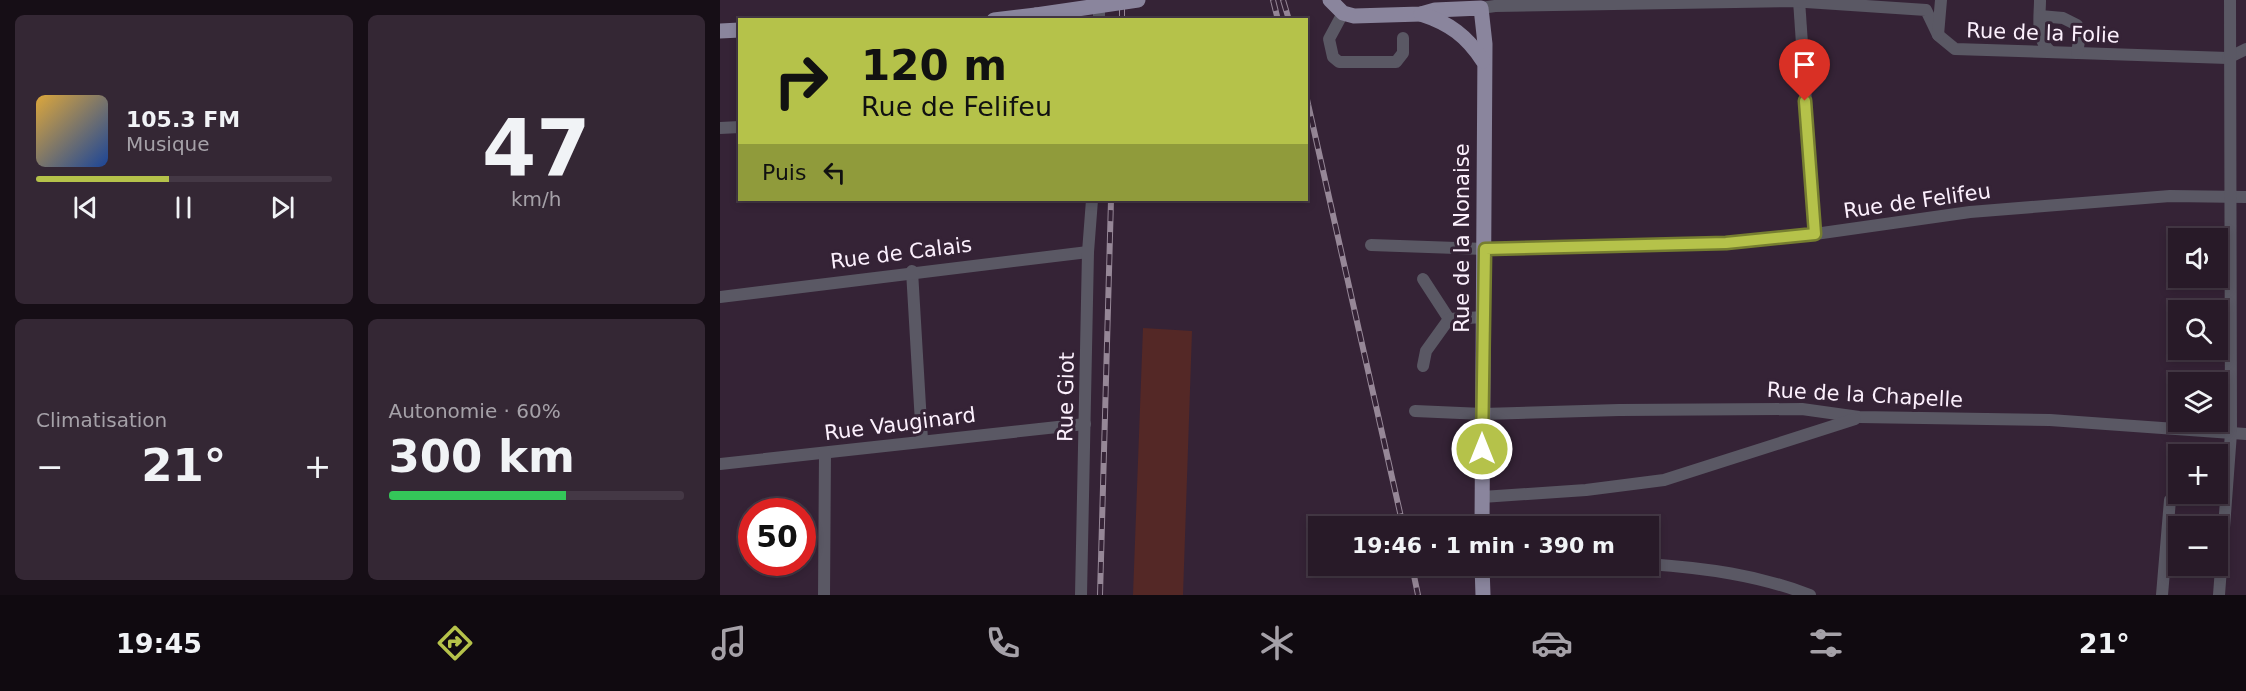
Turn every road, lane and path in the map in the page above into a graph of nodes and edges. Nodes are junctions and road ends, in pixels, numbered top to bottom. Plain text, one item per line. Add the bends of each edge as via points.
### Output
1 (1099, 0) edge
2 (1138, 0) edge
3 (1330, 0) edge
4 (1941, 0) edge
5 (2040, 0) edge
6 (2230, 0) edge
7 (1799, 1) edge
8 (1481, 8) junction
9 (1343, 13) junction
10 (1421, 14) junction
11 (2040, 16) junction
12 (1011, 18) edge
13 (1099, 18) edge
14 (1938, 35) junction
15 (1403, 38) dead end
16 (2246, 49) edge
17 (2051, 52) junction
18 (2077, 53) junction
19 (2229, 58) junction
20 (1483, 61) junction
21 (738, 127) edge
22 (720, 128) edge
23 (2231, 197) junction
24 (2246, 197) edge
25 (1092, 201) edge
26 (1815, 234) junction
27 (1371, 245) dead end
28 (1485, 249) junction
29 (1088, 252) junction
30 (912, 271) junction
31 (1424, 279) dead end
32 (720, 297) edge
33 (1484, 317) junction
34 (1449, 319) junction
35 (1423, 366) dead end
36 (1415, 411) dead end
37 (1482, 414) junction
38 (1859, 417) junction
39 (1085, 424) junction
40 (2231, 433) junction
41 (2246, 434) edge
42 (922, 440) junction
43 (825, 453) junction
44 (720, 464) edge
45 (1482, 497) junction
46 (2170, 504) edge
47 (1482, 516) edge
48 (1659, 565) edge
49 (1482, 576) edge
50 (824, 595) edge
51 (1081, 595) edge
52 (1483, 595) edge
53 (1810, 595) edge
54 (2162, 595) edge
55 (2219, 595) edge

1 - 13 street
2 - 12 main road, bridge
3 - 9 main road
4 - 14 street
5 - 11 street
6 - 19 street
7 - 8 street, Rue de la Folie
7 - 14 street, Rue de la Folie via 1926,10
7 - 26 street
8 - 10 main road
8 - 20 main road, Rue de la Nonaise
9 - 10 main road
9 - 15 street via 1329,39 1333,57 1340,62 1396,62 1403,53
10 - 20 main road via 1463,34
11 - 17 street via 2043,46
11 - 18 street via 2063,18 2077,25
14 - 17 street, Rue de la Folie via 1955,50
16 - 19 street
17 - 18 street, Rue de la Folie
18 - 19 street, Rue de la Folie
19 - 23 street
20 - 28 main road, Rue de la Nonaise
21 - 22 street
23 - 24 street, Rue de Felifeu
23 - 26 street, Rue de Felifeu via 2170,196 1982,211
23 - 40 street
25 - 29 street, Rue Giot
26 - 28 street, Rue de Felifeu via 1726,243
27 - 28 street, Rue de Felifeu
28 - 33 main road, Rue de la Nonaise
29 - 30 street, Rue de Calais
29 - 39 street, Rue Giot
30 - 32 street, Rue de Calais
30 - 42 street
31 - 34 street
33 - 34 street
33 - 37 main road, Rue de la Nonaise
34 - 35 street via 1426,351
36 - 37 street
37 - 38 street, Rue de la Chapelle via 1802,409
37 - 45 main road, Rue de la Nonaise
38 - 40 street, Rue de la Chapelle via 2050,420
38 - 45 street via 1664,480
39 - 42 street, Rue Vauginard
39 - 51 street, Rue Giot
40 - 41 street, Rue de la Chapelle
40 - 55 street
42 - 43 street, Rue Vauginard
43 - 44 street, Rue Vauginard
43 - 50 street
45 - 47 main road, Rue de la Nonaise
46 - 54 street
48 - 53 street via 1728,571
49 - 52 main road

